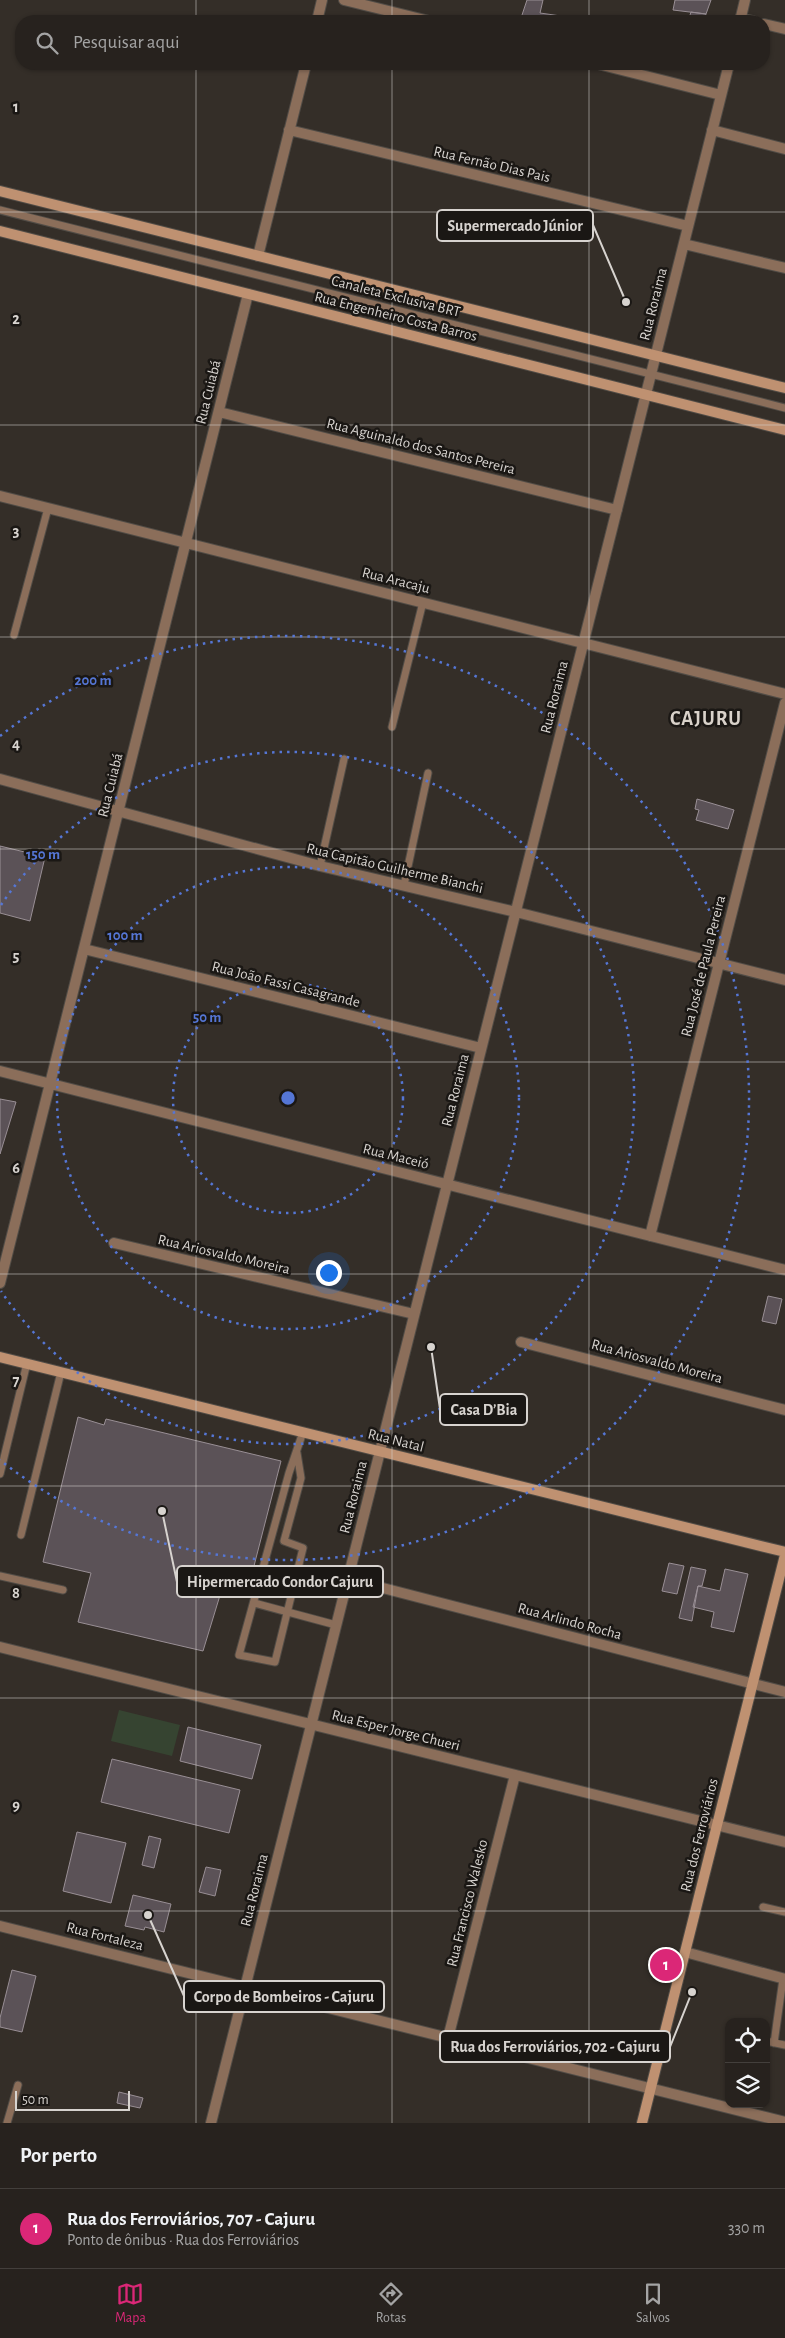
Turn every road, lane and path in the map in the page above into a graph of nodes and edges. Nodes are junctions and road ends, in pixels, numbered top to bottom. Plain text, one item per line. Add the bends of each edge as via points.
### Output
1 (322, 0) edge
2 (344, 0) edge
3 (745, 0) edge
4 (318, 15) edge
5 (405, 15) edge
6 (741, 15) edge
7 (770, 25) edge
8 (785, 29) edge
9 (305, 70) edge
10 (622, 70) edge
11 (727, 70) edge
12 (721, 95) junction
13 (290, 130) junction
14 (712, 130) junction
15 (785, 149) edge
16 (0, 191) edge
17 (0, 210) edge
18 (688, 226) junction
19 (0, 231) edge
20 (684, 244) junction
21 (258, 256) junction
22 (785, 268) edge
23 (248, 294) junction
24 (655, 356) junction
25 (651, 374) junction
26 (785, 388) edge
27 (646, 395) junction
28 (785, 408) edge
29 (219, 412) junction
30 (785, 430) edge
31 (0, 496) edge
32 (48, 508) junction
33 (617, 510) junction
34 (186, 541) junction
35 (424, 602) junction
36 (14, 635) dead end
37 (583, 642) junction
38 (785, 694) edge
39 (785, 703) edge
40 (392, 727) dead end
41 (344, 759) dead end
42 (428, 773) dead end
43 (0, 779) edge
44 (118, 812) junction
45 (320, 866) junction
46 (404, 885) junction
47 (516, 912) junction
48 (84, 949) junction
49 (720, 962) junction
50 (785, 980) edge
51 (481, 1048) junction
52 (0, 1071) edge
53 (50, 1084) junction
54 (447, 1185) junction
55 (650, 1236) junction
56 (114, 1244) dead end
57 (785, 1270) edge
58 (0, 1283) edge
59 (414, 1314) junction
60 (521, 1342) dead end
61 (0, 1357) edge
62 (27, 1364) junction
63 (61, 1372) junction
64 (785, 1410) edge
65 (303, 1432) junction
66 (380, 1451) junction
67 (297, 1453) junction
68 (0, 1474) edge
69 (21, 1535) dead end
70 (785, 1553) edge
71 (0, 1576) edge
72 (348, 1579) junction
73 (63, 1590) dead end
74 (254, 1603) junction
75 (287, 1612) junction
76 (336, 1625) junction
77 (0, 1648) edge
78 (753, 1684) junction
79 (785, 1692) edge
80 (311, 1725) junction
81 (514, 1775) junction
82 (717, 1825) junction
83 (785, 1842) edge
84 (763, 1907) dead end
85 (785, 1912) edge
86 (0, 1926) edge
87 (685, 1952) junction
88 (784, 1979) edge
89 (245, 1987) junction
90 (448, 2038) junction
91 (770, 2042) edge
92 (785, 2045) edge
93 (18, 2085) dead end
94 (651, 2088) junction
95 (785, 2122) edge
96 (7, 2123) edge
97 (211, 2123) edge
98 (642, 2123) edge

1 - 4 street
2 - 5 street
3 - 6 street
7 - 8 street
9 - 13 street
10 - 12 street
11 - 12 street, Rua Roraima
12 - 14 street, Rua Roraima
13 - 18 street, Rua Fernão Dias Pais
13 - 21 street
14 - 15 street
14 - 18 street, Rua Roraima
16 - 21 street, Rua Engenheiro Costa Barros
17 - 25 lane, Canaleta Exclusiva BRT
18 - 20 street, Rua Roraima
19 - 23 street, Rua Engenheiro Costa Barros
20 - 22 street
20 - 24 street, Rua Roraima
21 - 24 street, Rua Engenheiro Costa Barros
23 - 27 street, Rua Engenheiro Costa Barros
23 - 29 street, Rua Cuiabá
24 - 25 street, Rua Roraima
24 - 26 street, Rua Engenheiro Costa Barros
25 - 27 street, Rua Roraima
25 - 28 lane, Canaleta Exclusiva BRT
27 - 30 street, Rua Engenheiro Costa Barros
27 - 33 street, Rua Roraima
29 - 33 street, Rua Aguinaldo dos Santos Pereira
29 - 34 street, Rua Cuiabá
31 - 32 street, Rua Aracaju
32 - 34 street, Rua Aracaju
32 - 36 lane
33 - 37 street, Rua Roraima
34 - 35 street, Rua Aracaju
34 - 44 street, Rua Cuiabá
35 - 37 street, Rua Aracaju
35 - 40 lane
37 - 38 street, Rua Aracaju
37 - 47 street, Rua Roraima
39 - 49 street, Rua José de Paula Pereira
41 - 45 lane
42 - 46 lane
43 - 44 street, Rua Capitão Guilherme Bianchi
44 - 45 street, Rua Capitão Guilherme Bianchi
44 - 48 street, Rua Cuiabá
45 - 46 street, Rua Capitão Guilherme Bianchi
46 - 47 street, Rua Capitão Guilherme Bianchi
47 - 49 street, Rua Capitão Guilherme Bianchi
47 - 51 street, Rua Roraima
48 - 51 street, Rua João Fassi Casagrande
48 - 53 street, Rua Cuiabá
49 - 50 street, Rua Capitão Guilherme Bianchi
49 - 55 street, Rua José de Paula Pereira
51 - 54 street, Rua Roraima
52 - 53 street, Rua Maceió
53 - 54 street, Rua Maceió
53 - 58 street, Rua Cuiabá
54 - 55 street, Rua Maceió
54 - 59 street, Rua Roraima
55 - 57 street, Rua Maceió
56 - 59 street, Rua Ariosvaldo Moreira
59 - 66 street, Rua Roraima
60 - 64 street, Rua Ariosvaldo Moreira
61 - 62 street, Rua Natal
62 - 63 street, Rua Natal
62 - 68 lane
63 - 65 street, Rua Natal
63 - 69 lane
65 - 66 street, Rua Natal
65 - 67 lane
66 - 70 street, Rua Natal
66 - 72 street, Rua Roraima
67 - 74 lane
67 - 75 lane via 300,1478 284,1541 303,1548
70 - 78 street, Rua dos Ferroviários
71 - 73 lane
72 - 76 street, Rua Roraima
72 - 78 street, Rua Arlindo Rocha
74 - 75 lane
74 - 75 lane via 239,1655 275,1662
75 - 76 lane
76 - 80 street, Rua Roraima
77 - 80 street, Rua Esper Jorge Chueri
78 - 79 street, Rua Arlindo Rocha
78 - 82 street, Rua dos Ferroviários
80 - 81 street, Rua Esper Jorge Chueri
80 - 89 street, Rua Roraima
81 - 82 street, Rua Esper Jorge Chueri
81 - 90 street, Rua Francisco Walesko
82 - 83 street, Rua Esper Jorge Chueri
82 - 87 street, Rua dos Ferroviários
84 - 85 lane
86 - 89 street, Rua Fortaleza
87 - 88 street
87 - 94 street, Rua dos Ferroviários
88 - 91 lane
89 - 90 street, Rua Fortaleza
89 - 97 street, Rua Roraima
90 - 94 street, Rua Fortaleza
91 - 92 lane
93 - 96 lane
94 - 95 street, Rua Fortaleza
94 - 98 street, Rua dos Ferroviários

